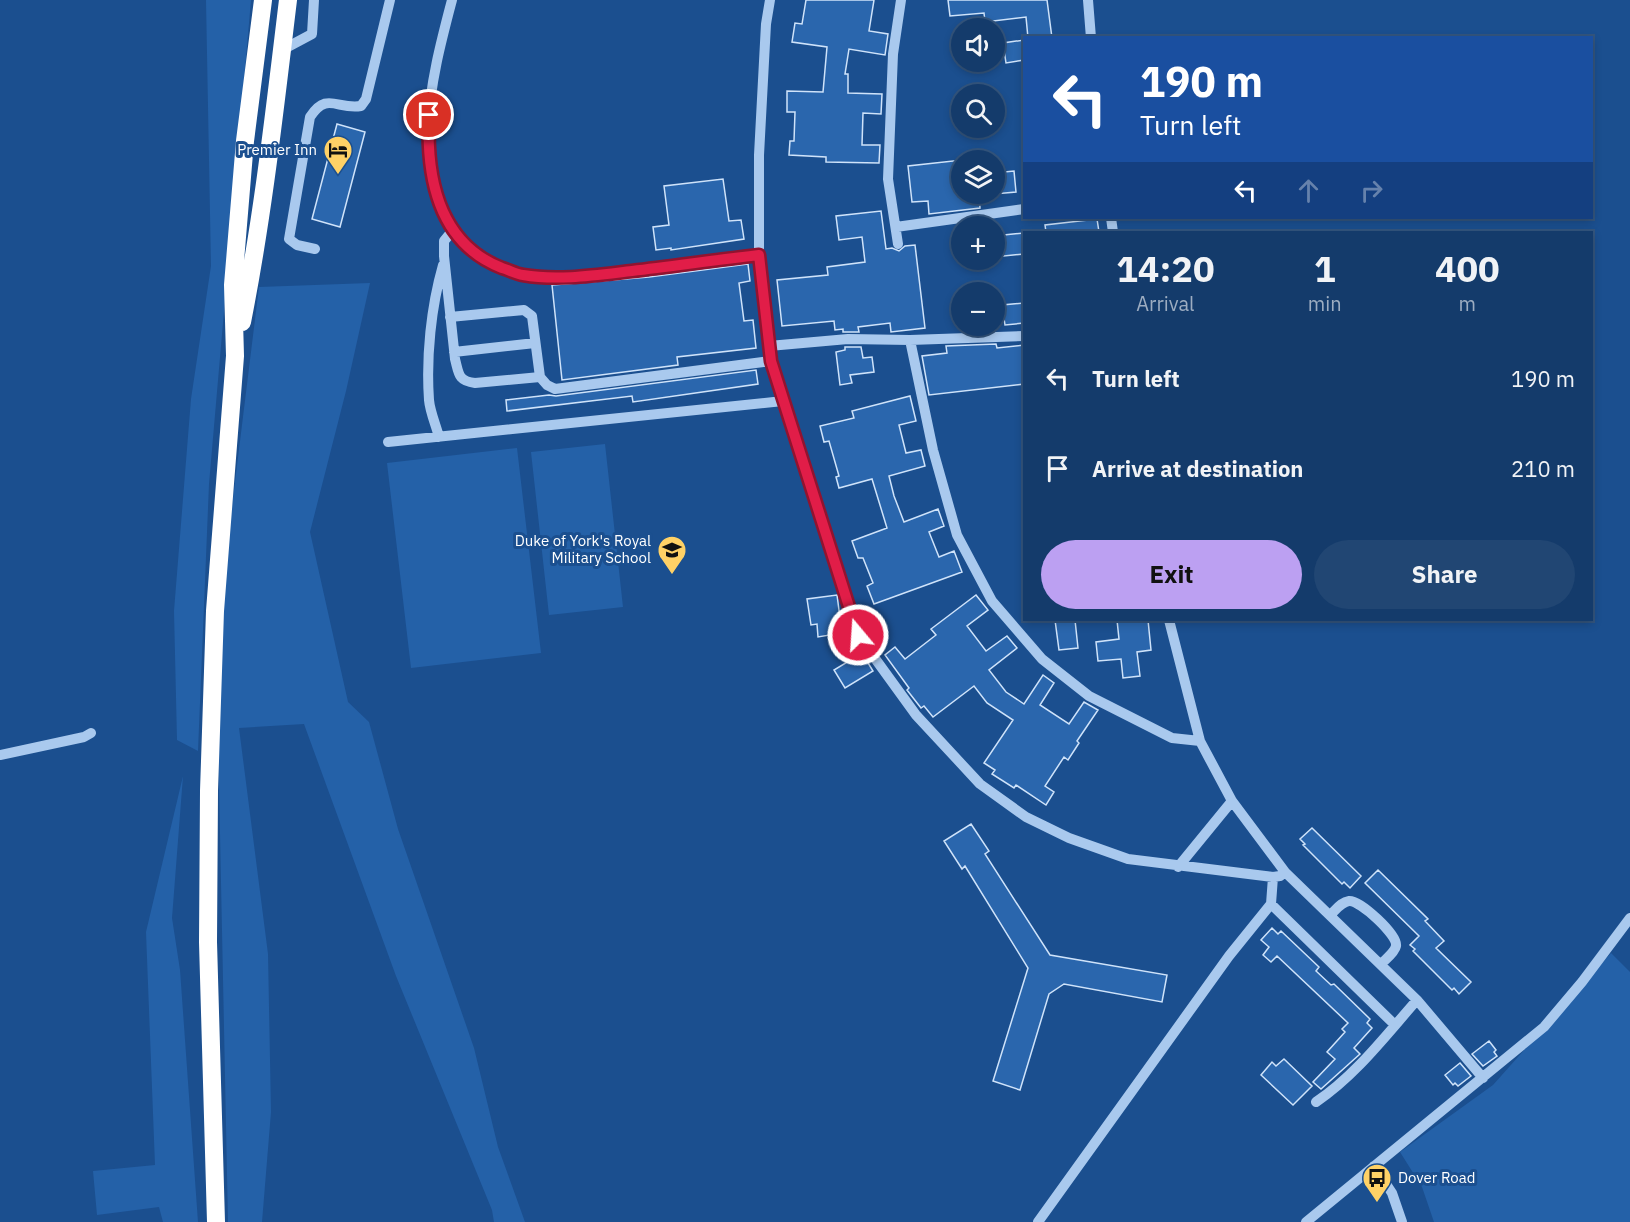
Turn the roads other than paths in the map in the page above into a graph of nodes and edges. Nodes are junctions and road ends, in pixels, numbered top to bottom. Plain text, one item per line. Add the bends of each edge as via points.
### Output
1 (263, 0) edge
2 (288, 0) edge
3 (314, 0) edge
4 (390, 0) edge
5 (452, 0) edge
6 (770, 0) edge
7 (901, 0) edge
8 (1088, 0) edge
9 (1091, 36) edge
10 (282, 50) junction
11 (1023, 209) edge
12 (896, 227) junction
13 (453, 230) junction
14 (898, 244) dead end
15 (315, 249) dead end
16 (759, 255) junction
17 (444, 260) junction
18 (450, 317) junction
19 (1023, 336) edge
20 (910, 340) junction
21 (536, 343) junction
22 (769, 346) junction
23 (454, 352) junction
24 (234, 356) junction
25 (771, 361) junction
26 (540, 377) junction
27 (783, 401) junction
28 (439, 436) junction
29 (388, 442) dead end
30 (1169, 621) edge
31 (92, 733) dead end
32 (1200, 741) junction
33 (0, 755) edge
34 (1232, 801) junction
35 (1178, 867) junction
36 (1285, 872) junction
37 (1273, 877) junction
38 (1271, 904) junction
39 (1330, 915) junction
40 (1630, 918) edge
41 (1381, 964) junction
42 (1417, 1000) junction
43 (1395, 1025) junction
44 (1483, 1078) junction
45 (1316, 1102) dead end
46 (1374, 1166) junction
47 (216, 1222) edge
48 (1038, 1222) edge
49 (1305, 1222) edge
50 (1402, 1222) edge

1 - 24 highway via 245,141 234,274
2 - 10 highway
3 - 10 street via 312,34
4 - 15 street via 366,99 361,106 353,107 326,102 318,105 310,117 289,239
5 - 13 street via 429,98 428,132 431,172 439,204
6 - 16 street via 759,155
7 - 12 street via 893,54 888,179
8 - 9 street
10 - 24 highway via 248,289
11 - 12 street
12 - 14 street
13 - 16 street via 488,262 521,275 545,277 609,274
13 - 17 street via 444,241
16 - 22 street
17 - 18 street
17 - 28 street via 430,334 429,402
18 - 21 street via 524,310 532,316
18 - 23 street
19 - 20 street
20 - 22 street via 848,339
20 - 32 street via 933,450 957,535 992,601 1042,659 1089,696 1172,738
21 - 23 street
21 - 26 street
22 - 25 street
23 - 26 street via 459,376 466,382
24 - 47 highway via 215,611 208,791
25 - 26 street via 555,389
25 - 27 street
27 - 28 street
27 - 35 street via 858,635 916,715 980,784 1026,817 1069,838 1128,859
28 - 29 street
30 - 32 street
31 - 33 street
32 - 34 street
34 - 35 street
34 - 36 street
35 - 37 street
36 - 37 street
36 - 39 street
37 - 38 street
38 - 43 street
38 - 48 street via 1229,956
39 - 41 street
39 - 41 street via 1343,902 1354,901 1392,934 1396,948
40 - 44 street via 1545,1026
41 - 42 street
42 - 43 street
42 - 44 street
43 - 45 street via 1350,1075
44 - 46 street
46 - 49 street
46 - 50 street via 1392,1193

